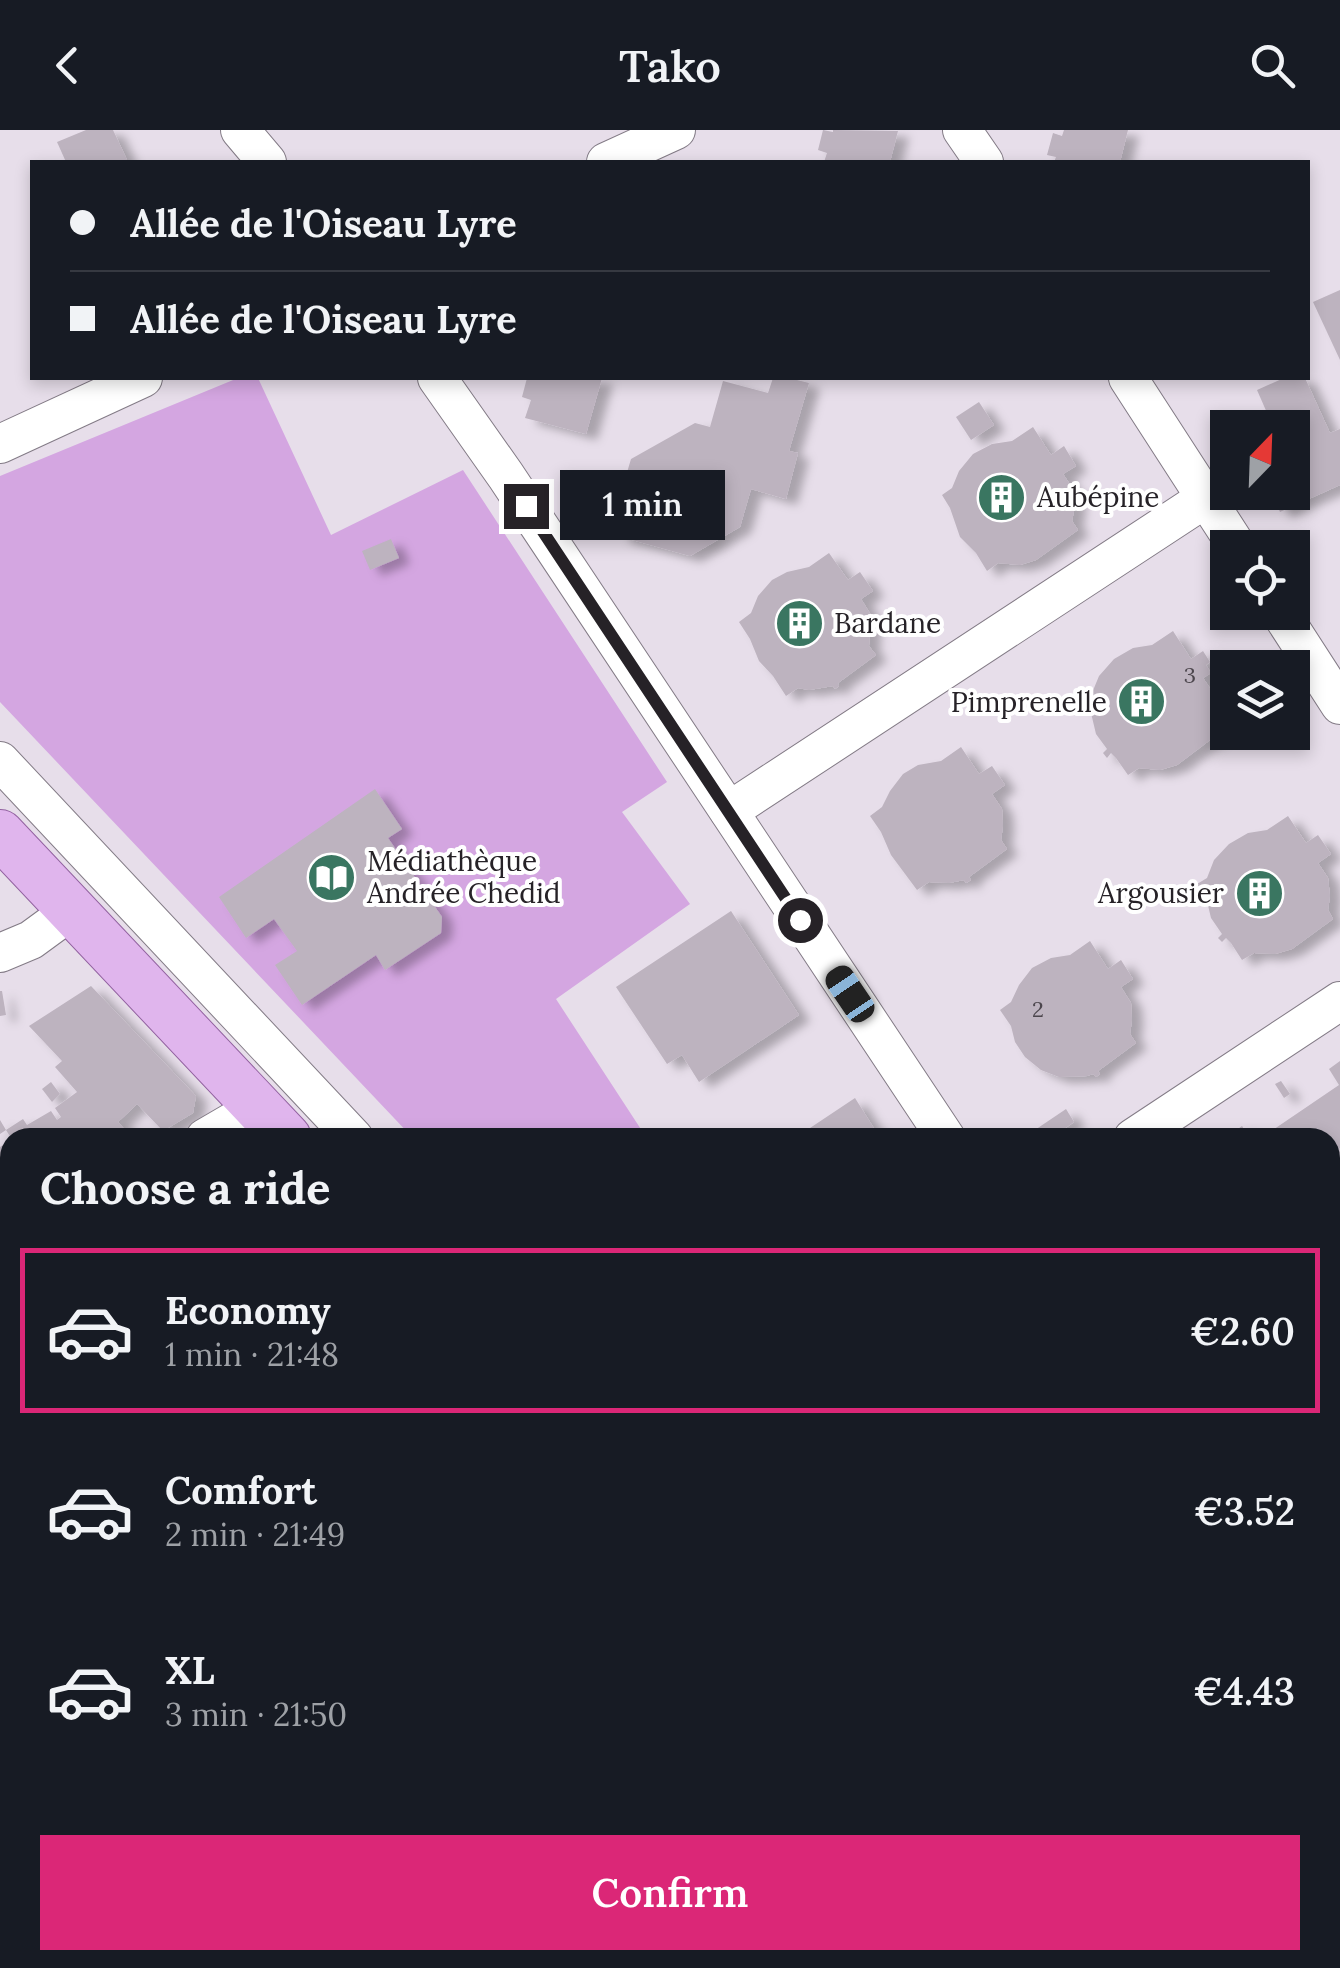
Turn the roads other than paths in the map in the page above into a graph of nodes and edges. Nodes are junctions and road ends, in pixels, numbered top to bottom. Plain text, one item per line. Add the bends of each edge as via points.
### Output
1 (240, 130) edge
2 (676, 130) edge
3 (962, 130) edge
4 (265, 160) edge
5 (610, 160) edge
6 (983, 160) edge
7 (139, 380) edge
8 (438, 380) edge
9 (1129, 380) edge
10 (0, 444) edge
11 (1206, 498) junction
12 (1226, 530) edge
13 (1292, 630) edge
14 (1340, 705) edge
15 (0, 761) edge
16 (728, 811) junction
17 (0, 834) edge
18 (72, 910) junction
19 (0, 952) edge
20 (1340, 1001) edge
21 (272, 1122) edge
22 (247, 1128) edge
23 (345, 1128) edge
24 (939, 1128) edge
25 (1148, 1128) edge

1 - 4 street
2 - 5 street
3 - 6 street
7 - 10 street
8 - 16 street
9 - 11 street
11 - 12 street
11 - 16 street
13 - 14 street
15 - 23 street
16 - 24 street
17 - 18 main road
18 - 19 street via 31,940
18 - 21 main road
20 - 25 street
21 - 22 street

